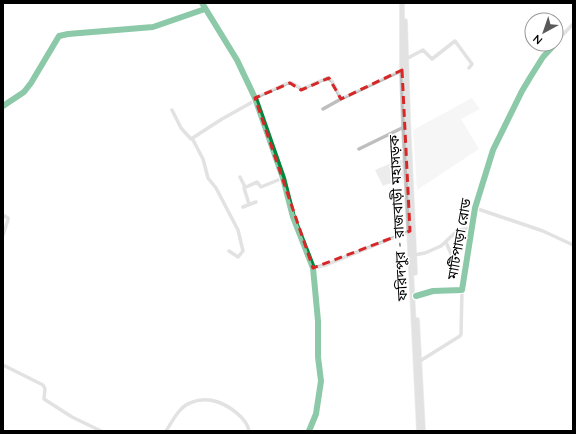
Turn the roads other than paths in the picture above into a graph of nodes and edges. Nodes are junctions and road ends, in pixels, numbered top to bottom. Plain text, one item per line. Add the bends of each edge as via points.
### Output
1 (202, 3) edge
2 (404, 3) edge
3 (205, 9) junction
4 (573, 24) edge
5 (564, 34) edge
6 (547, 52) edge
7 (406, 59) junction
8 (469, 68) dead end
9 (404, 70) junction
10 (255, 99) junction
11 (341, 99) junction
12 (3, 106) edge
13 (323, 109) dead end
14 (172, 110) dead end
15 (404, 127) junction
16 (192, 138) junction
17 (359, 149) dead end
18 (240, 177) dead end
19 (283, 178) junction
20 (245, 187) junction
21 (256, 202) dead end
22 (249, 204) junction
23 (243, 207) dead end
24 (474, 208) junction
25 (3, 215) edge
26 (471, 228) junction
27 (410, 231) junction
28 (3, 234) edge
29 (446, 242) junction
30 (573, 246) edge
31 (229, 251) dead end
32 (414, 255) junction
33 (454, 262) dead end
34 (312, 268) junction
35 (462, 290) junction
36 (416, 296) junction
37 (420, 361) junction
38 (3, 365) edge
39 (101, 431) edge
40 (166, 431) edge
41 (249, 431) edge
42 (309, 431) edge
43 (420, 431) edge
44 (423, 431) edge

1 - 3 street
2 - 7 main road, ফরিদপুর - রাজবাড়ী মহাসড়ক
2 - 9 main road, ফরিদপুর - রাজবাড়ী মহাসড়ক
3 - 10 street via 237,60
3 - 12 street via 152,27 59,36 24,92
4 - 5 street, মাটিপাড়া রোড
6 - 24 street, মাটিপাড়া রোড via 531,76 493,150
7 - 8 street via 423,50 434,59 455,40 472,64
7 - 9 main road, ফরিদপুর - রাজবাড়ী মহাসড়ক
9 - 11 street
9 - 15 main road, ফরিদপুর - রাজবাড়ী মহাসড়ক
9 - 32 main road, ফরিদপুর - রাজবাড়ী মহাসড়ক
10 - 11 street via 290,83 302,89 327,78 332,81
10 - 16 street
10 - 19 street
11 - 13 street
14 - 16 street via 181,128 189,138
15 - 17 street
15 - 27 main road, ফরিদপুর - রাজবাড়ী মহাসড়ক
16 - 31 street via 203,159 208,178 238,230 243,251 238,257
18 - 20 street
19 - 20 street via 261,186 257,182
19 - 34 street via 293,217
20 - 22 street
21 - 22 street
22 - 23 street
24 - 26 street, মাটিপাড়া রোড
24 - 30 street via 543,231
25 - 28 street via 8,220
26 - 29 street via 455,232
26 - 35 street, মাটিপাড়া রোড
27 - 34 street via 326,265
27 - 43 main road, ফরিদপুর - রাজবাড়ী মহাসড়ক
29 - 32 street via 431,251
29 - 33 street
32 - 36 main road, ফরিদপুর - রাজবাড়ী মহাসড়ক
34 - 42 street via 316,289 321,381 316,414
35 - 36 street, মাটিপাড়া রোড via 433,291
35 - 37 street via 460,336
36 - 37 main road, ফরিদপুর - রাজবাড়ী মহাসড়ক
37 - 44 main road, ফরিদপুর - রাজবাড়ী মহাসড়ক
38 - 39 street via 43,385 46,401
40 - 41 street via 189,403 207,400 218,402 230,409 245,422

